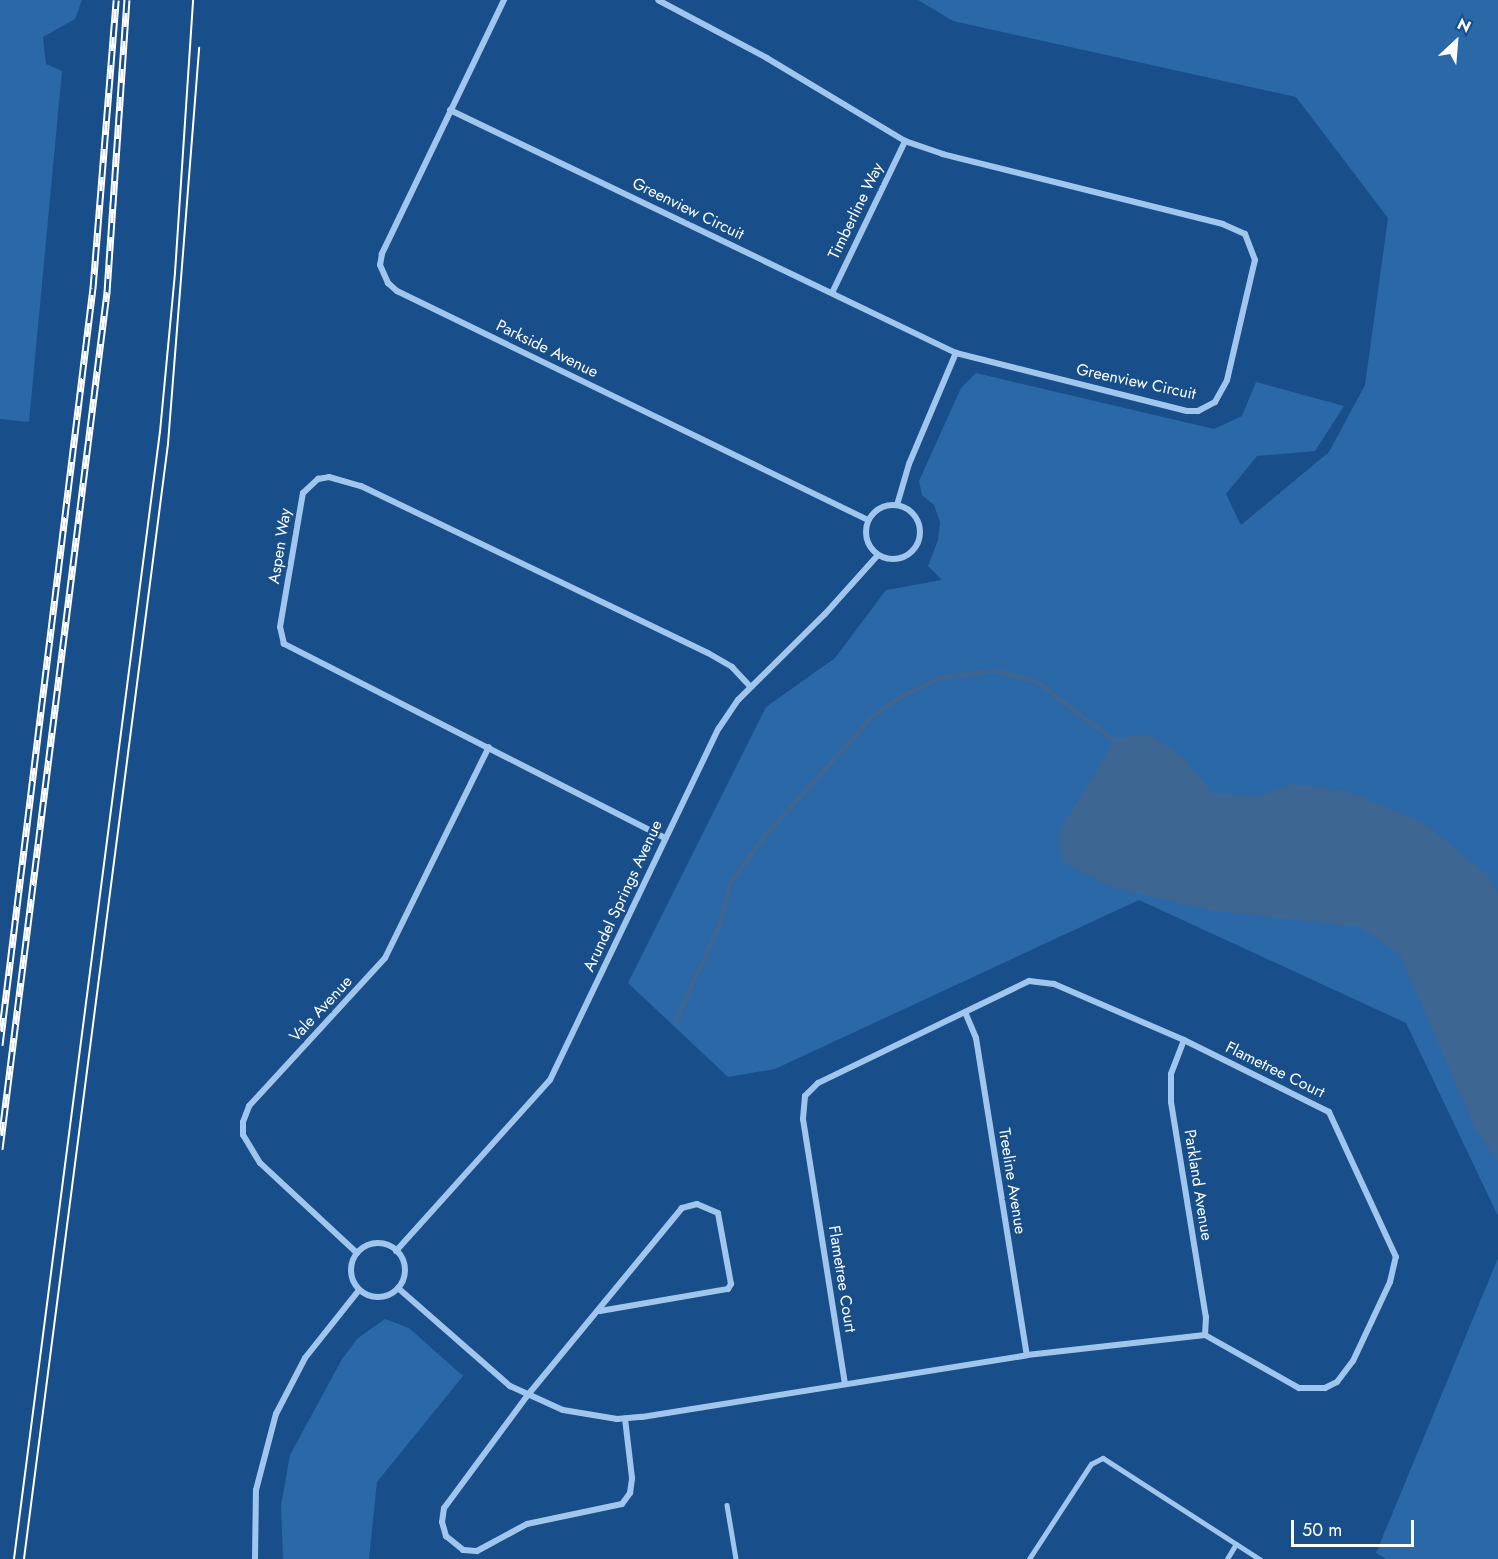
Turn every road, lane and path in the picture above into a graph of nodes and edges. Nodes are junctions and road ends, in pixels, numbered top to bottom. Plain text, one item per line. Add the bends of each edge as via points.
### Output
1 (504, 0) edge
2 (658, 0) edge
3 (450, 110) junction
4 (905, 141) junction
5 (832, 293) junction
6 (956, 353) junction
7 (897, 505) junction
8 (868, 520) junction
9 (878, 555) junction
10 (750, 686) junction
11 (489, 747) junction
12 (665, 838) junction
13 (965, 1012) junction
14 (1184, 1040) junction
15 (396, 1251) junction
16 (357, 1253) junction
17 (398, 1288) junction
18 (359, 1290) junction
19 (600, 1311) junction
20 (1205, 1335) junction
21 (1027, 1355) junction
22 (845, 1384) junction
23 (527, 1396) junction
24 (625, 1418) junction
25 (727, 1505) dead end
26 (1236, 1544) junction
27 (255, 1559) edge
28 (736, 1559) edge
29 (1029, 1559) edge
30 (1227, 1559) edge
31 (1260, 1559) edge

1 - 3 street
2 - 4 street, Greenview Circuit via 767,58
3 - 5 street, Greenview Circuit
3 - 8 street, Parkside Avenue via 382,254 380,265 388,283 397,291
4 - 5 street, Timberline Way
4 - 6 street, Greenview Circuit via 1223,224 1245,234 1254,249 1256,260 1227,380 1215,402 1206,408 1187,411
5 - 6 street, Greenview Circuit
6 - 7 street via 909,464
7 - 8 street via 880,508
7 - 9 street via 918,521 920,538 904,558
8 - 9 street via 866,539
9 - 10 street, Arundel Springs Avenue via 825,614
10 - 11 street, Aspen Way via 732,667 708,653 361,486 329,477 309,485 299,504 280,627 284,644
10 - 12 street, Arundel Springs Avenue via 719,728
11 - 12 street, Aspen Way
11 - 16 street, Vale Avenue via 385,958 249,1106 243,1122 243,1135 260,1163
12 - 15 street, Arundel Springs Avenue via 550,1080
13 - 14 street, Flametree Court via 1029,981 1045,983
13 - 21 street, Treeline Avenue via 976,1038
13 - 22 street, Flametree Court via 818,1083 805,1096 803,1119
14 - 20 street, Parkland Avenue via 1171,1074 1172,1102 1206,1317
14 - 20 street, Flametree Court via 1329,1112 1396,1257 1390,1282 1353,1361 1337,1382 1325,1388 1299,1388
15 - 16 street via 381,1244
15 - 17 street via 404,1265
16 - 18 street via 351,1276
17 - 18 street via 375,1297
17 - 23 street via 478,1362
18 - 27 street via 305,1358 276,1414 256,1490
19 - 19 street via 682,1208 698,1204 718,1213 731,1284 728,1289
19 - 23 street
20 - 21 street
21 - 22 street
22 - 24 street
23 - 24 street via 579,1414
23 - 24 street via 444,1508 441,1522 446,1536 463,1550 477,1551 527,1524 622,1504 630,1494 632,1478
25 - 28 lane
26 - 29 lane via 1103,1458 1091,1464
26 - 30 lane
26 - 31 lane

